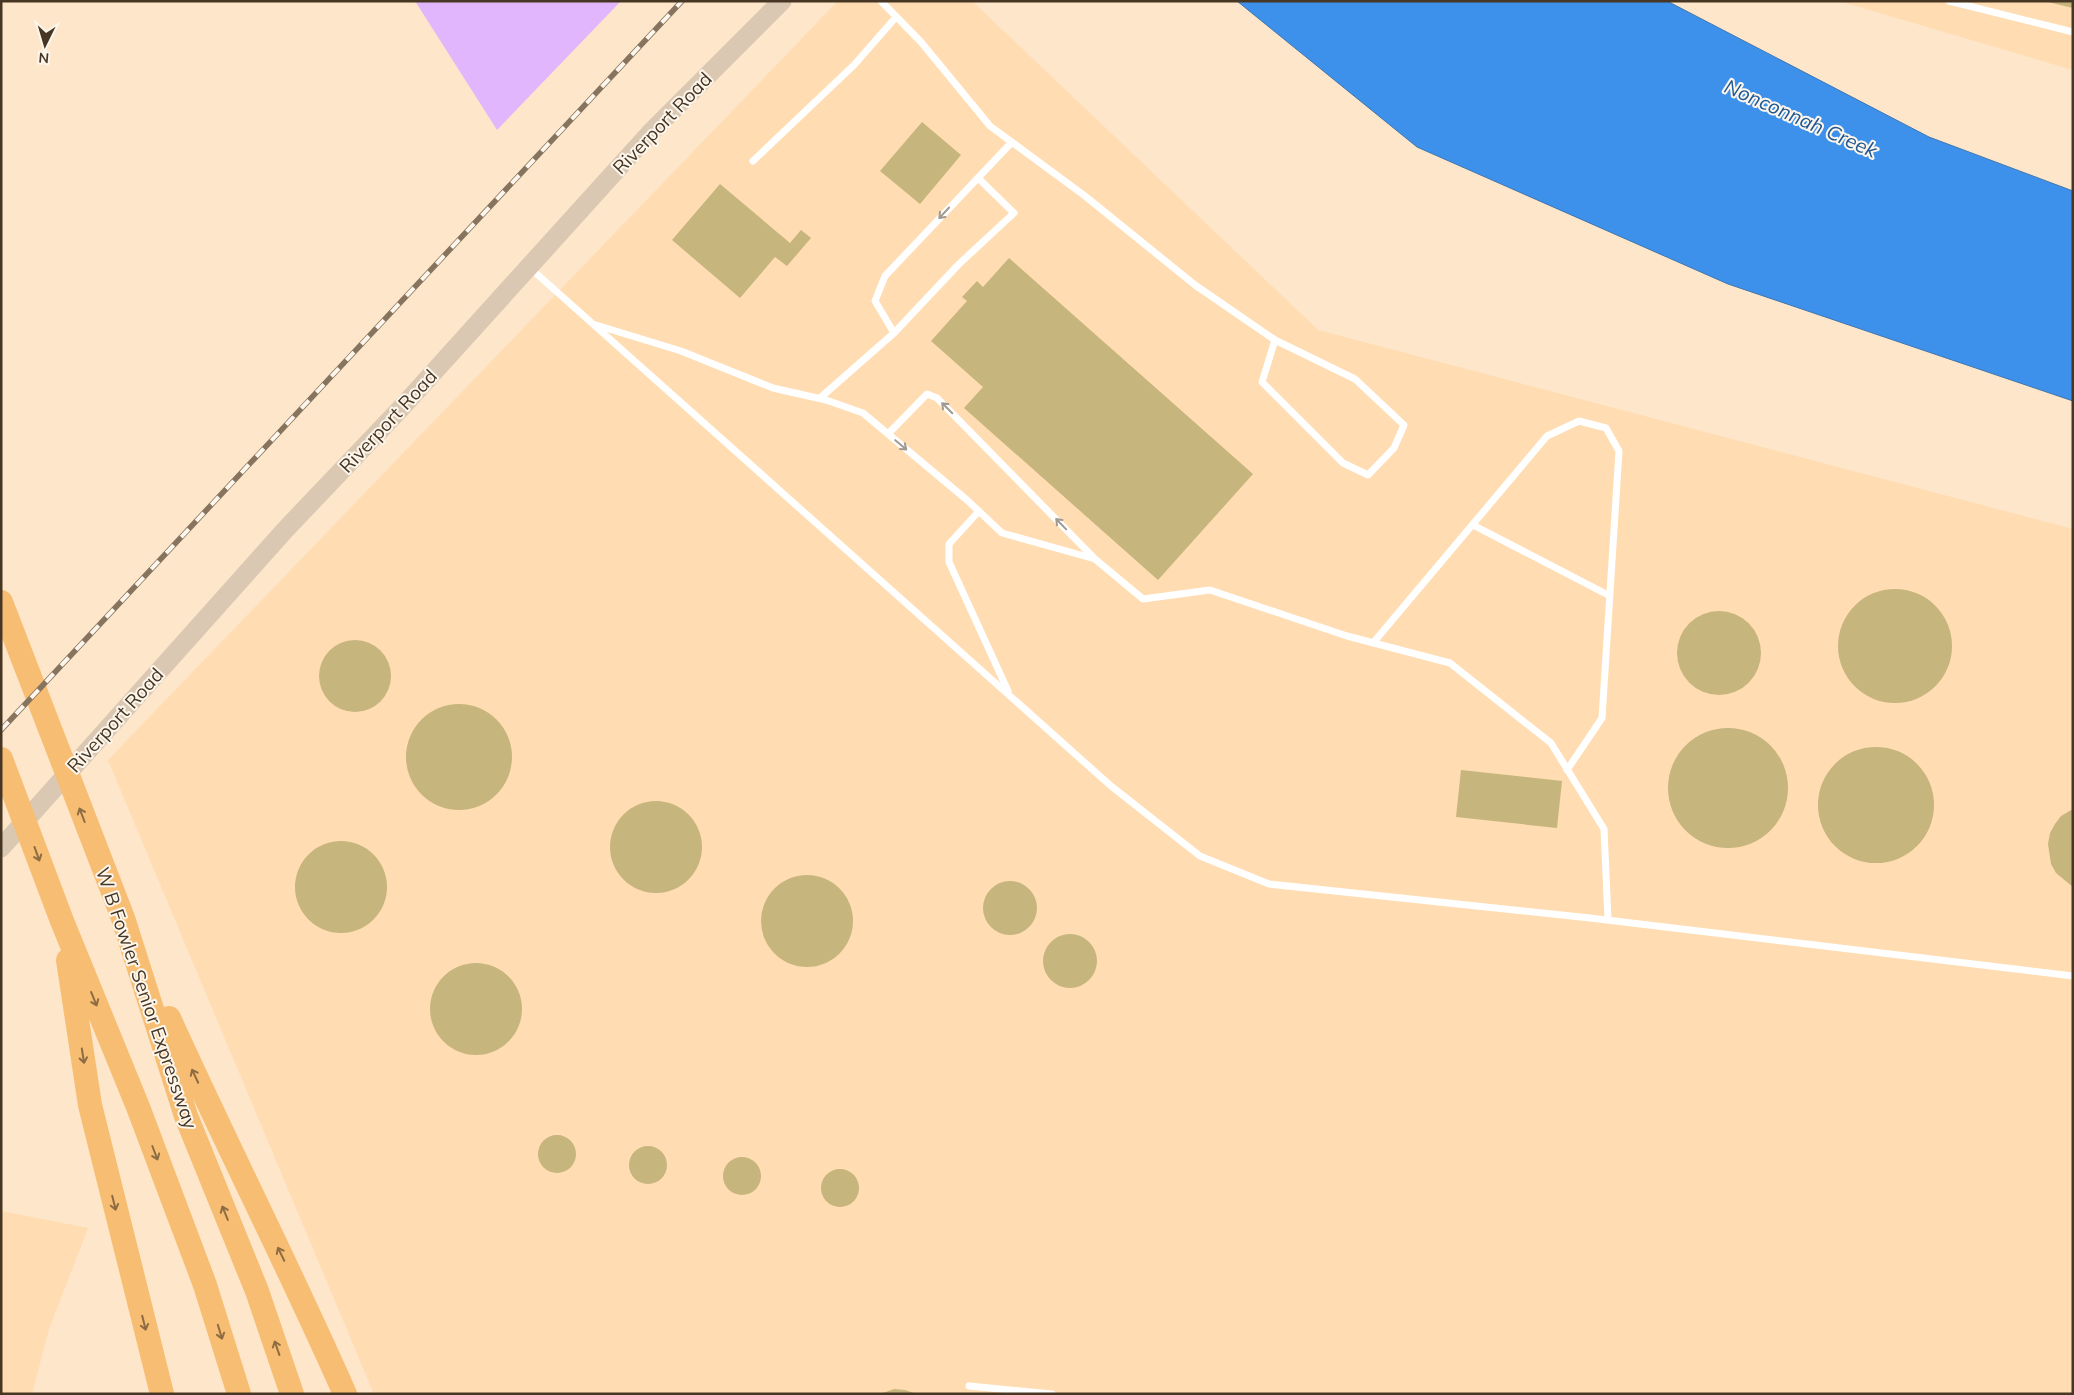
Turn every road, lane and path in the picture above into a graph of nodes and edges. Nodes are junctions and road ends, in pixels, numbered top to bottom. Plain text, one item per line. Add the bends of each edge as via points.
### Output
1 (782, 1) edge
2 (880, 1) edge
3 (1949, 1) edge
4 (896, 18) junction
5 (2073, 32) edge
6 (1012, 142) junction
7 (753, 161) dead end
8 (978, 178) junction
9 (529, 267) junction
10 (594, 324) junction
11 (894, 333) junction
12 (1275, 340) junction
13 (820, 398) junction
14 (888, 434) junction
15 (979, 511) junction
16 (1473, 525) junction
17 (1095, 559) junction
18 (1610, 596) junction
19 (1, 602) edge
20 (1373, 643) junction
21 (1009, 694) junction
22 (1, 759) edge
23 (1567, 770) junction
24 (1, 848) edge
25 (58, 912) junction
26 (123, 918) junction
27 (1608, 920) junction
28 (2073, 976) edge
29 (969, 1386) dead end
30 (162, 1394) edge
31 (239, 1394) edge
32 (292, 1394) edge
33 (345, 1394) edge
34 (1052, 1394) edge

1 - 9 main road, Riverport Road via 650,133
2 - 4 lane
3 - 5 lane
4 - 6 lane via 921,42 990,126
4 - 7 lane via 854,65
6 - 8 lane
6 - 12 lane via 1085,196 1194,285
8 -> 11 lane via 885,276 875,301
8 - 11 lane via 1014,214 959,264
9 - 10 lane
9 - 24 main road, Riverport Road via 285,530
10 - 13 lane via 681,351 773,388
10 - 21 lane
11 - 13 lane
12 - 12 lane via 1355,379 1404,424 1394,448 1368,474 1343,463 1262,382
13 - 14 lane via 863,413
14 -> 15 lane
17 -> 14 lane via 937,398 928,394
15 - 17 lane via 1002,533
15 - 21 lane via 949,544 949,562
16 - 18 lane
16 - 18 lane via 1547,436 1579,420 1606,428 1619,451
16 - 20 lane
17 - 20 lane via 1143,598 1210,590
18 - 23 lane via 1602,718
26 -> 19 highway, W B Fowler Senior Expressway
20 - 23 lane via 1450,663 1551,743
21 - 27 lane via 1111,786 1200,856 1269,884
22 -> 25 highway
23 - 27 lane via 1604,829
25 -> 30 highway via 90,1105
25 -> 31 highway via 138,1107 205,1285
32 -> 26 highway, W B Fowler Senior Expressway via 257,1291 186,1116
33 -> 26 highway via 303,1298 215,1120
27 - 28 lane
29 - 34 lane

